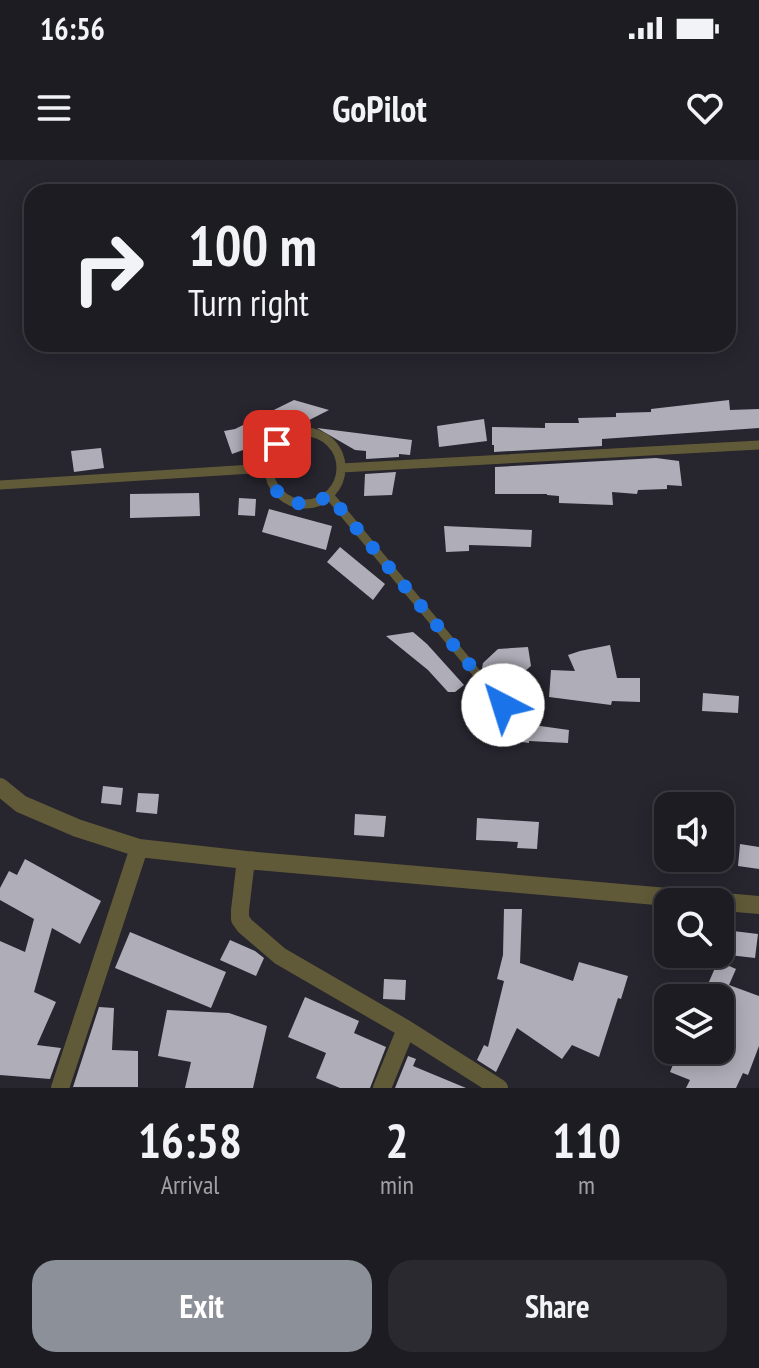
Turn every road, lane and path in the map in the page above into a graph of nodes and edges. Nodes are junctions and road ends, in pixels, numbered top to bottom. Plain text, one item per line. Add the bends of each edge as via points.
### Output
1 (759, 445) edge
2 (268, 468) junction
3 (341, 468) junction
4 (0, 485) edge
5 (329, 495) junction
6 (503, 705) dead end
7 (0, 787) edge
8 (139, 848) junction
9 (246, 860) junction
10 (759, 905) edge
11 (406, 1029) junction
12 (60, 1088) edge
13 (382, 1088) edge
14 (499, 1088) edge

1 - 3 lane
2 - 3 lane via 277,444 298,432 311,432 333,444
2 - 4 lane
2 - 5 lane via 276,490 295,503 319,502
3 - 5 lane
5 - 6 lane
7 - 8 street via 21,804
8 - 9 street
8 - 12 street
9 - 10 street
9 - 11 street via 240,910 245,926 280,956
11 - 13 street
11 - 14 street

